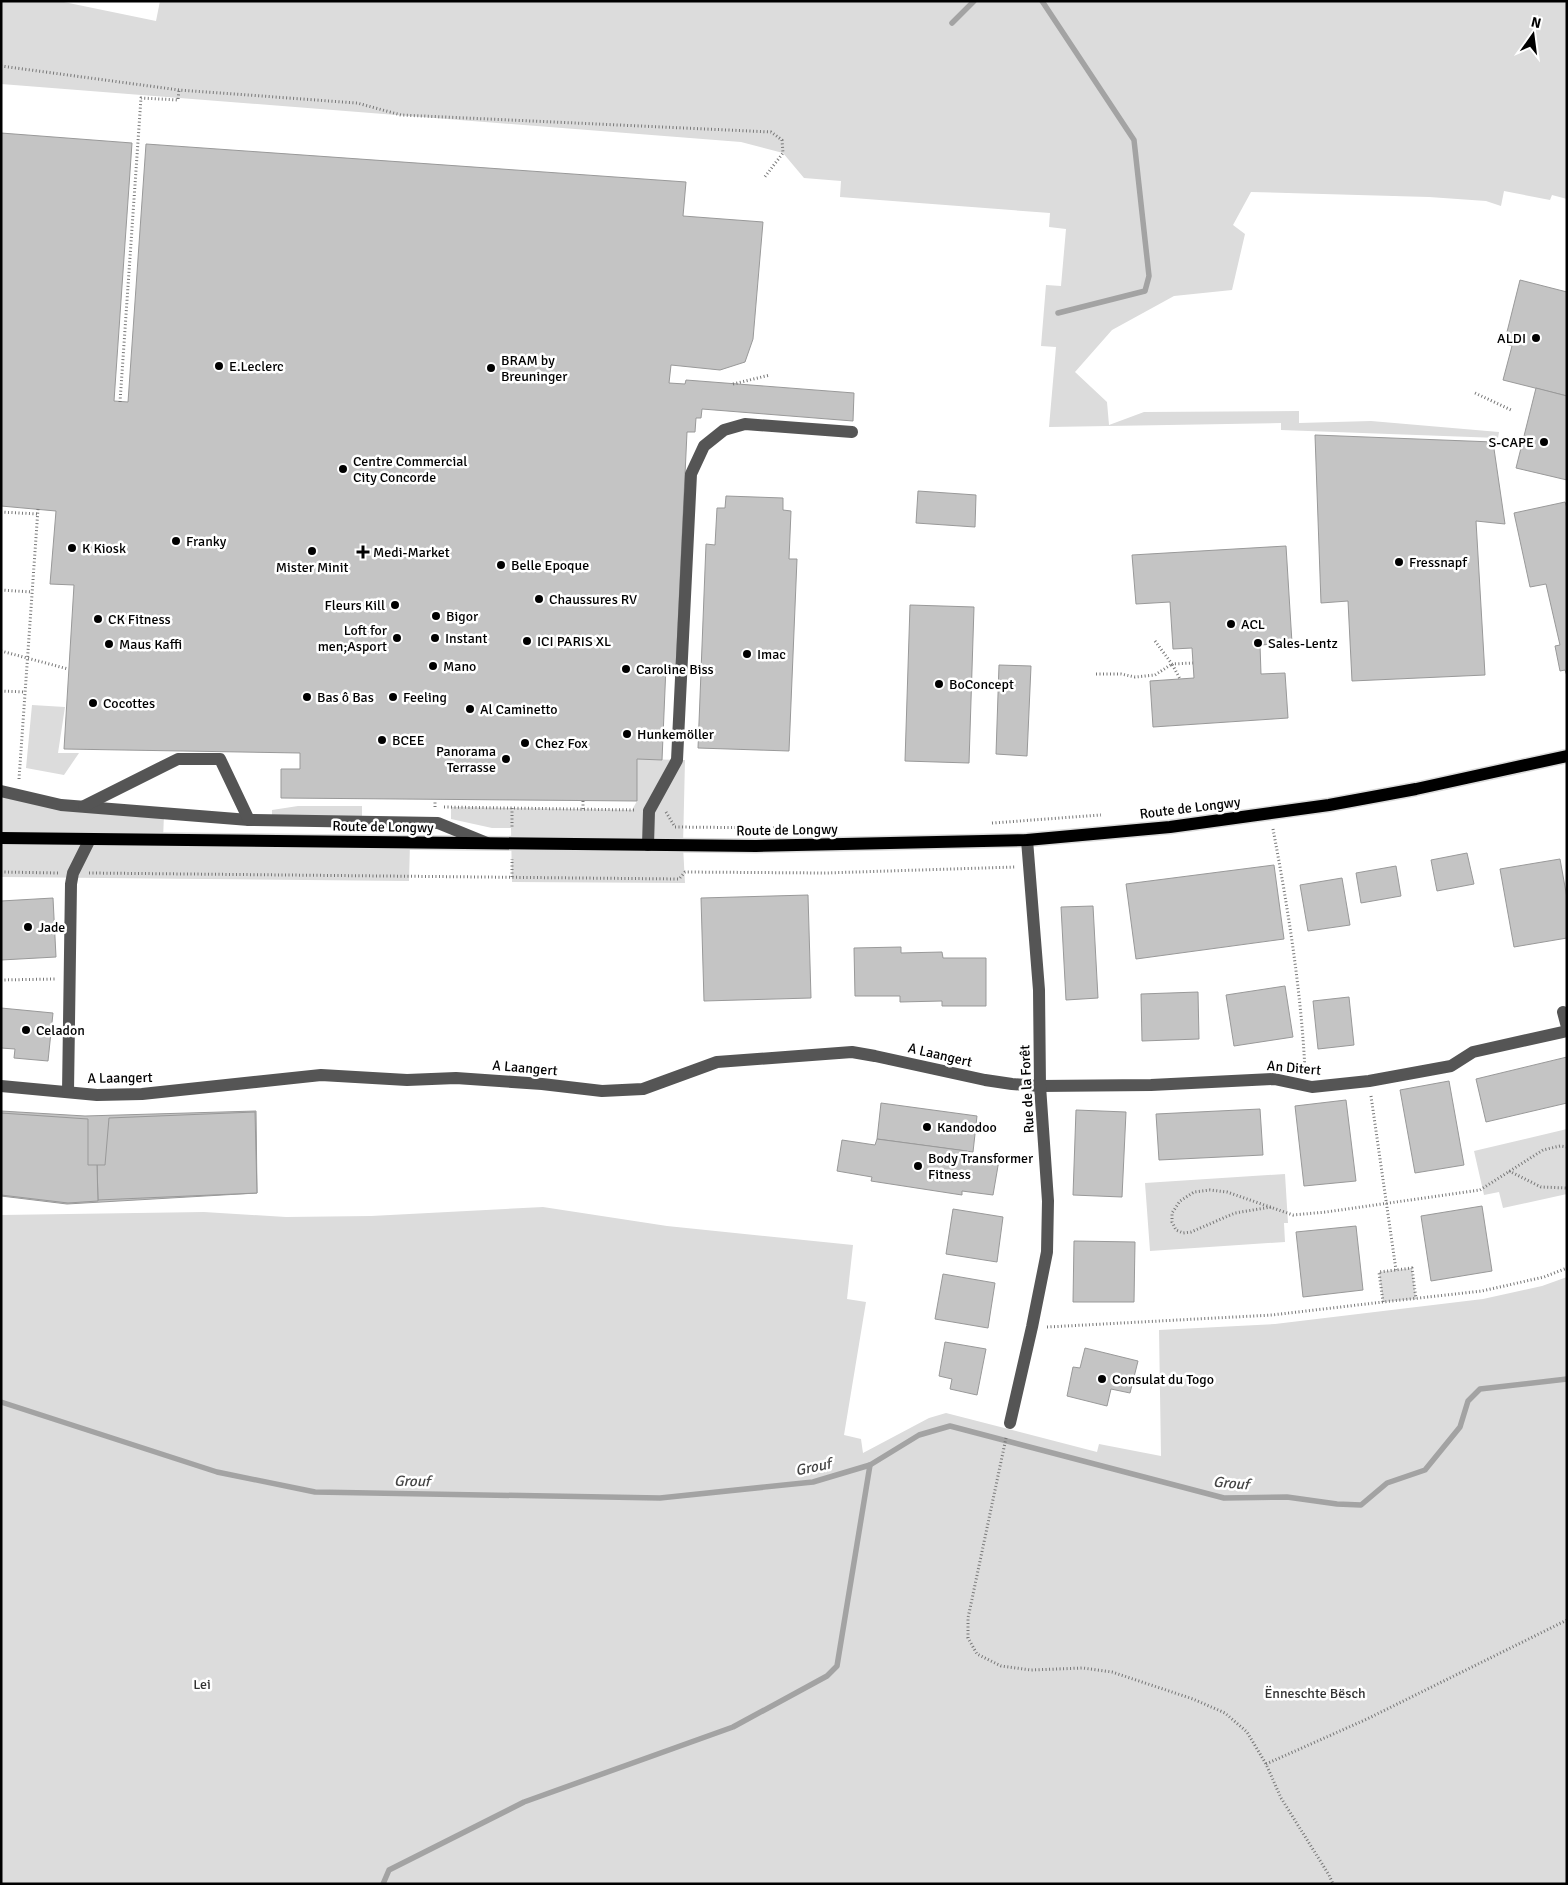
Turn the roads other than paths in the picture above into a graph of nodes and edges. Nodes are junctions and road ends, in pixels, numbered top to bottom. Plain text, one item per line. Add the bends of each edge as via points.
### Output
1 (852, 432) dead end
2 (1567, 756) edge
3 (1, 791) edge
4 (83, 807) junction
5 (249, 820) junction
6 (1, 838) edge
7 (90, 839) junction
8 (1028, 840) junction
9 (489, 844) junction
10 (648, 845) junction
11 (56, 954) dead end
12 (69, 954) junction
13 (1563, 1012) dead end
14 (1567, 1026) edge
15 (1567, 1032) edge
16 (1, 1086) edge
17 (1040, 1086) junction
18 (68, 1092) junction
19 (1010, 1423) dead end

1 - 10 street via 745,424 724,430 704,446 690,474 677,760 649,810
2 - 8 main road, Route de Longwy via 1329,805 1170,827
3 - 4 street
4 - 5 street
4 - 5 street via 178,759 220,759
5 - 9 street via 438,823
6 - 7 main road, Route de Longwy
7 - 9 main road, Route de Longwy
7 - 12 street via 73,873
8 - 10 main road, Route de Longwy
8 - 17 street, Rue de la Forêt via 1039,990
9 - 10 main road, Route de Longwy
11 - 12 street
12 - 18 street
13 - 14 street
15 - 17 street, An Ditert via 1473,1052 1451,1066 1369,1081 1312,1087 1274,1079 1151,1086
16 - 18 street, A Laangert
17 - 18 street, A Laangert via 985,1080 852,1052 830,1052 717,1062 643,1089 602,1092 456,1078 407,1080 321,1075 142,1094
17 - 19 street, Rue de la Forêt via 1048,1201 1047,1252

